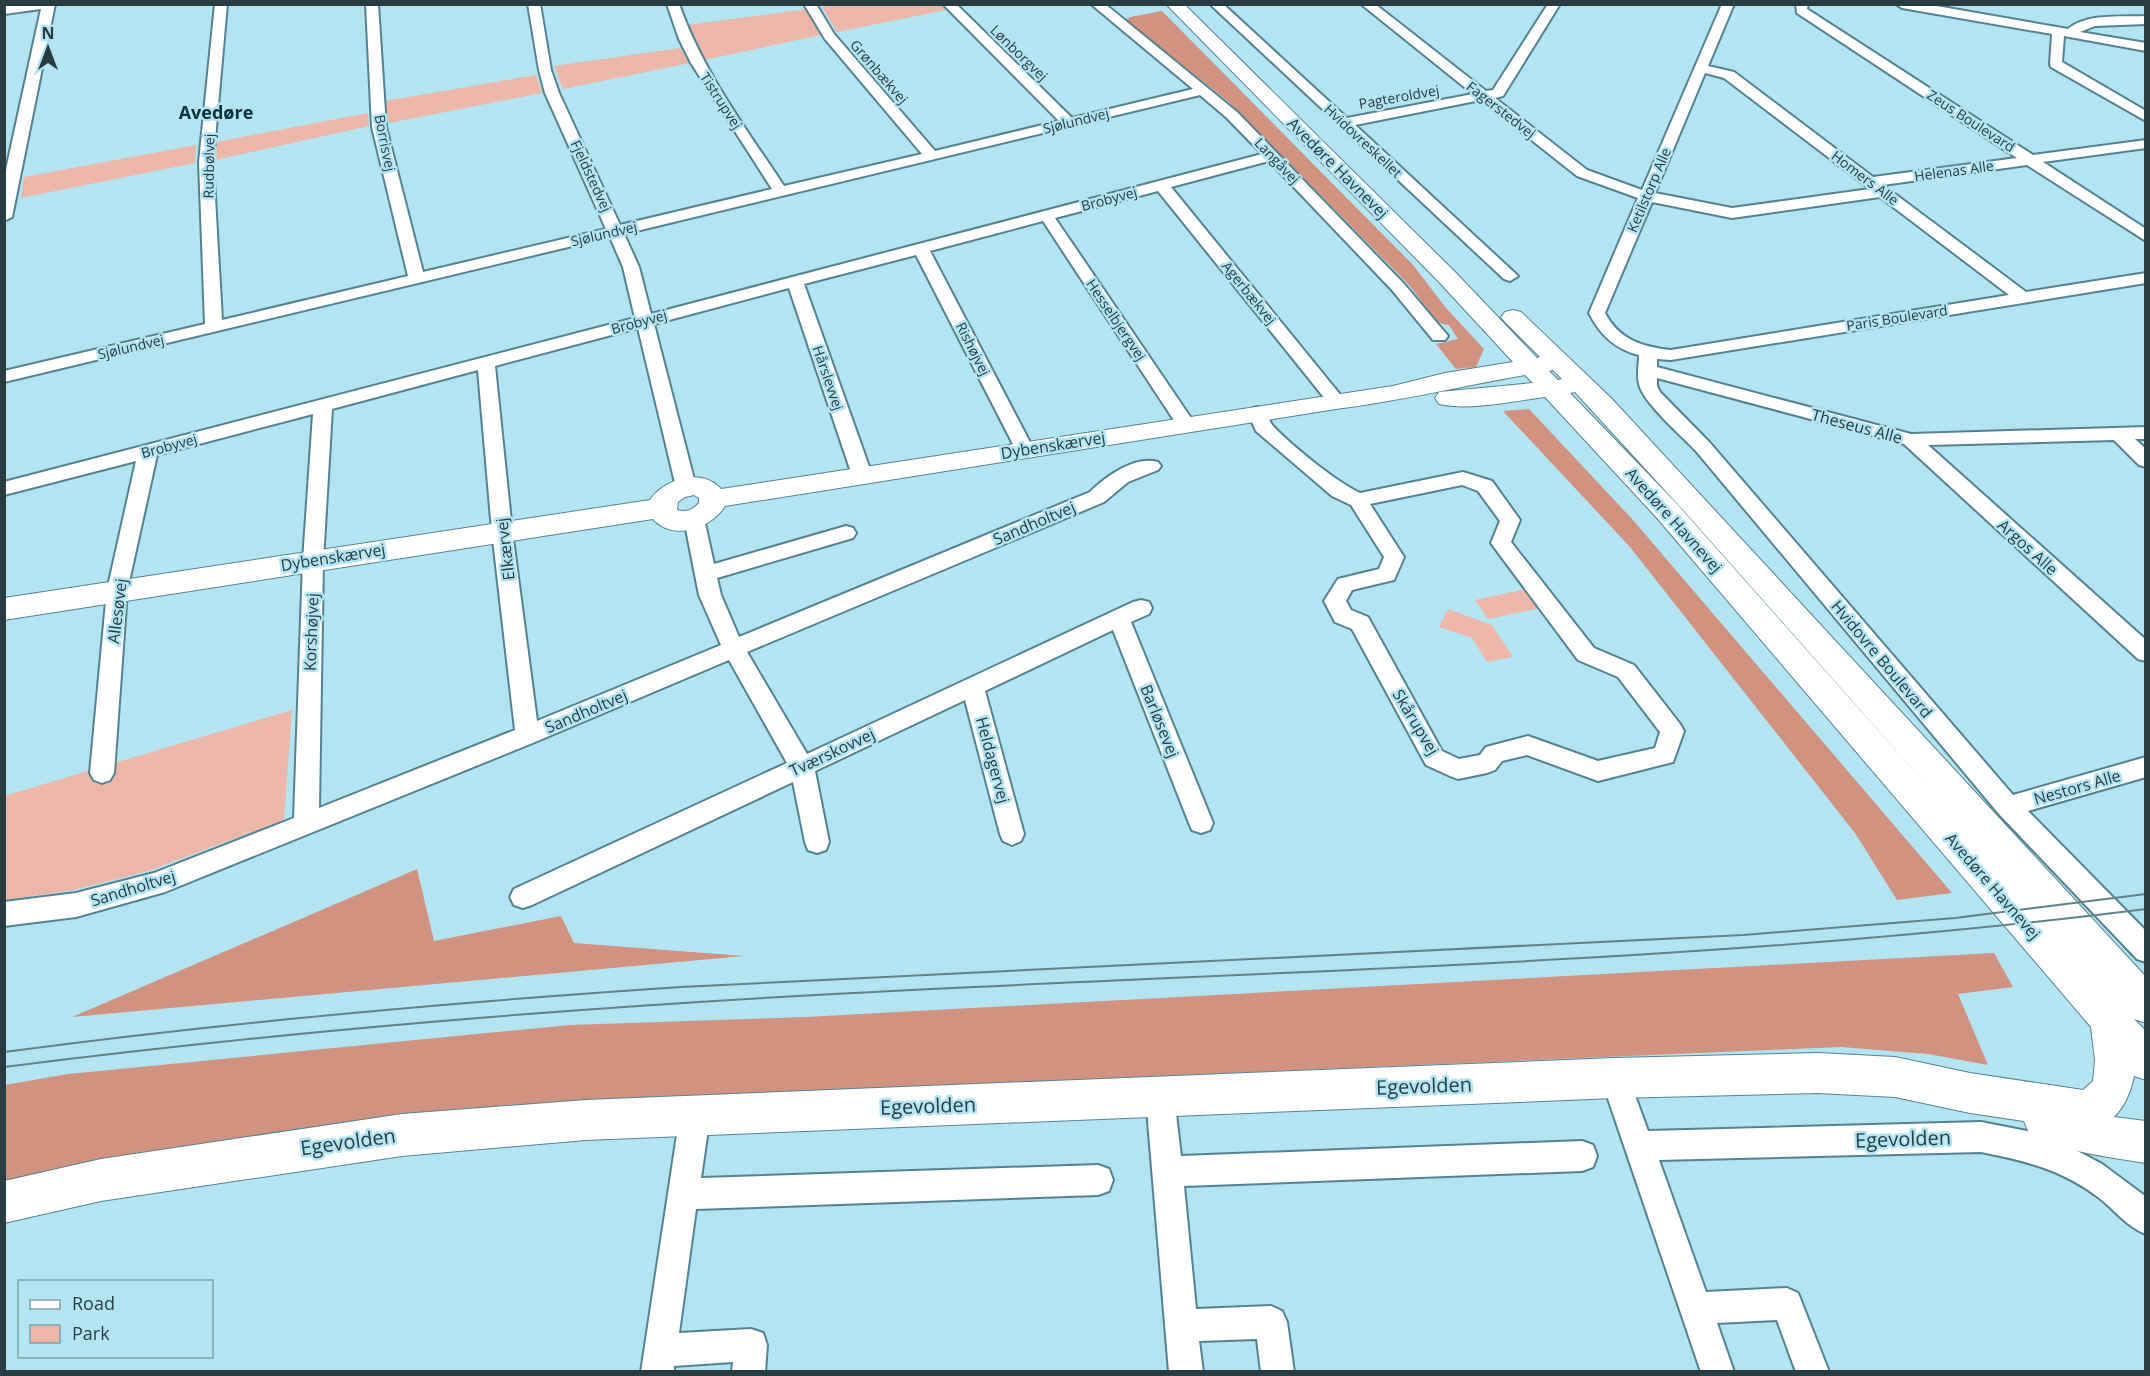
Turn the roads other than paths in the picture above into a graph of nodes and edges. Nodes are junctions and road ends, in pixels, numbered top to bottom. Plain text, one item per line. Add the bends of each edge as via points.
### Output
1 (221, 4) edge
2 (372, 4) edge
3 (534, 4) edge
4 (673, 4) edge
5 (810, 4) edge
6 (949, 4) edge
7 (1097, 4) edge
8 (1174, 4) edge
9 (1192, 4) edge
10 (1216, 4) edge
11 (1367, 4) edge
12 (1554, 4) edge
13 (1728, 4) edge
14 (1802, 4) edge
15 (1902, 4) edge
16 (49, 5) edge
17 (4, 10) edge
18 (2145, 20) edge
19 (2064, 33) junction
20 (2145, 47) edge
21 (1702, 68) junction
22 (1202, 91) junction
23 (1485, 97) junction
24 (2145, 117) edge
25 (1069, 123) junction
26 (1344, 123) junction
27 (2145, 144) edge
28 (931, 156) junction
29 (1273, 156) junction
30 (2030, 160) junction
31 (1870, 182) junction
32 (1161, 185) junction
33 (780, 191) junction
34 (1883, 192) junction
35 (1646, 196) junction
36 (1046, 215) junction
37 (4, 217) edge
38 (617, 231) junction
39 (2145, 236) edge
40 (921, 248) junction
41 (1510, 276) dead end
42 (2145, 278) edge
43 (417, 279) junction
44 (795, 281) junction
45 (2023, 298) junction
46 (645, 321) junction
47 (214, 327) junction
48 (1439, 336) dead end
49 (486, 362) junction
50 (1647, 362) junction
51 (1557, 375) junction
52 (4, 377) edge
53 (1336, 401) junction
54 (323, 405) junction
55 (1257, 413) junction
56 (1186, 424) junction
57 (2145, 433) edge
58 (2119, 434) junction
59 (1911, 440) junction
60 (1025, 450) junction
61 (148, 451) junction
62 (2145, 461) edge
63 (1151, 466) dead end
64 (861, 475) junction
65 (686, 487) junction
66 (4, 489) edge
67 (713, 499) junction
68 (1358, 500) junction
69 (662, 508) junction
70 (694, 519) junction
71 (502, 531) junction
72 (846, 534) dead end
73 (313, 561) junction
74 (706, 574) junction
75 (117, 591) junction
76 (1142, 608) dead end
77 (4, 609) edge
78 (1119, 619) junction
79 (733, 648) junction
80 (2145, 653) edge
81 (973, 687) junction
82 (527, 735) junction
83 (802, 767) junction
84 (2145, 767) edge
85 (102, 772) dead end
86 (2008, 807) junction
87 (306, 823) junction
88 (1201, 823) dead end
89 (1012, 834) dead end
90 (817, 842) dead end
91 (523, 897) dead end
92 (4, 914) edge
93 (2145, 950) edge
94 (2145, 1005) edge
95 (2110, 1020) junction
96 (2145, 1061) edge
97 (1615, 1078) junction
98 (1970, 1093) junction
99 (1160, 1097) junction
100 (695, 1115) junction
101 (2145, 1143) edge
102 (1639, 1146) junction
103 (1582, 1156) dead end
104 (1167, 1172) junction
105 (1098, 1180) dead end
106 (684, 1194) junction
107 (4, 1202) edge
108 (2145, 1218) edge
109 (1696, 1308) junction
110 (1182, 1326) junction
111 (659, 1361) edge
112 (748, 1371) edge
113 (1186, 1371) edge
114 (1278, 1371) edge
115 (1718, 1371) edge
116 (1813, 1371) edge

1 - 47 street, Rudbølvej via 206,162
2 - 43 street, Borrisvej via 379,127
3 - 38 street, Fjeldstedvej via 552,93
4 - 33 street, Tistrupvej via 697,63
5 - 28 street, Grønbækvej via 829,36
6 - 25 street, Lønborgvej
7 - 22 street, Langåvej
8 - 51 street, Avedøre Havnevej via 1425,255
9 - 51 street, Avedøre Havnevej
10 - 26 street, Hvidovreskellet
11 - 23 street, Fagerstedvej
12 - 23 street, Pagteroldvej via 1498,93
13 - 21 street, Ketilstorp Alle
14 - 30 street, Zeus Boulevard via 1801,10
15 - 19 street
16 - 17 street
16 - 37 street
18 - 19 street via 2079,25
19 - 20 street
19 - 24 street via 2056,64
21 - 31 street, Homers Alle via 1729,75
21 - 35 street, Ketilstorp Alle
22 - 25 street, Sjølundvej
22 - 29 street, Langåvej
23 - 26 street, Pagteroldvej
23 - 35 street, Fagerstedvej via 1582,173
25 - 28 street, Sjølundvej
26 - 41 street, Hvidovreskellet
27 - 30 street, Helenas Alle
28 - 33 street, Sjølundvej
29 - 32 street, Brobyvej
29 - 48 street, Langåvej via 1398,287
30 - 31 street, Helenas Alle
30 - 39 street, Zeus Boulevard
31 - 34 street, Homers Alle
32 - 36 street, Brobyvej
32 - 53 street, Agerbækvej
33 - 38 street, Sjølundvej
34 - 35 street via 1732,213
34 - 45 street, Homers Alle
35 - 50 street, Ketilstorp Alle via 1597,313 1602,327 1638,351
36 - 40 street, Brobyvej
36 - 56 street, Hesselbjergvej
38 - 43 street, Sjølundvej
38 - 46 street, Fjeldstedvej
40 - 44 street, Brobyvej
40 - 60 street, Rishøjvej
42 - 45 street, Paris Boulevard
43 - 47 street, Sjølundvej
44 - 46 street, Brobyvej
44 - 64 street, Hårslevvej
45 - 50 street, Paris Boulevard
46 - 49 street, Brobyvej
46 - 65 street, Fjeldstedvej
47 - 52 street, Sjølundvej
49 - 54 street, Brobyvej
49 - 71 street, Elkærvej
50 - 59 street, Theseus Alle
50 - 86 street, Hvidovre Boulevard via 1648,386 1653,395 1703,447
51 - 53 street, Dybenskærvej via 1459,398 1393,394
51 - 94 street, Avedøre Havnevej via 1694,504
51 - 95 street, Avedøre Havnevej via 1667,511
53 - 55 street, Dybenskærvej
54 - 61 street, Brobyvej
54 - 73 street, Korshøjvej
55 - 56 street, Dybenskærvej
55 - 68 street, Skårupvej via 1263,427 1316,473
56 - 60 street, Dybenskærvej
57 - 58 street, Theseus Alle
58 - 59 street, Theseus Alle
58 - 62 street
59 - 80 street, Argos Alle
60 - 64 street, Dybenskærvej
61 - 66 street, Brobyvej
61 - 75 street, Allesøvej
63 - 79 street, Sandholtvej via 1112,481 1097,496
64 - 67 street, Dybenskærvej
65 - 67 street via 707,490
65 - 69 street via 668,495
67 - 70 street via 709,510
68 - 68 street, Skårupvej via 1464,478 1485,486 1510,520 1501,543 1586,654 1626,670 1672,731 1665,755 1598,771 1528,745 1494,754 1487,763 1458,769 1434,758 1360,623 1343,616 1335,601 1345,584 1387,575 1394,557
69 - 70 street via 674,520
69 - 71 street, Dybenskærvej
70 - 74 street
71 - 73 street, Dybenskærvej
71 - 82 street, Elkærvej
72 - 74 street
73 - 75 street, Dybenskærvej
73 - 87 street, Korshøjvej
74 - 79 street via 710,595
75 - 77 street, Dybenskærvej
75 - 85 street, Allesøvej
76 - 78 street, Tværskovvej
78 - 81 street, Tværskovvej
78 - 88 street, Barløsevej
79 - 82 street, Sandholtvej
79 - 83 street
81 - 83 street, Tværskovvej
81 - 89 street, Heldagervej
82 - 87 street, Sandholtvej
83 - 90 street
83 - 91 street, Tværskovvej
84 - 86 street, Nestors Alle
86 - 93 street, Hvidovre Boulevard
87 - 92 street, Sandholtvej via 156,884 76,905
95 - 96 street, Avedøre Havnevej
95 - 98 street, Egevolden via 2115,1081 2096,1107 2067,1109
97 - 98 street, Egevolden via 1818,1073 1895,1077
97 - 99 street, Egevolden
97 - 102 street
98 - 101 street, Egevolden via 2050,1124
99 - 100 street, Egevolden
99 - 104 street
100 - 106 street
100 - 107 street, Egevolden via 575,1120 402,1135 100,1180
102 - 108 street, Egevolden via 1981,1137 2029,1147 2069,1163 2099,1181
102 - 109 street
103 - 104 street
104 - 110 street
105 - 106 street
106 - 111 street
109 - 115 street
109 - 116 street via 1787,1304
110 - 113 street
110 - 114 street via 1271,1322
111 - 112 street via 751,1345

